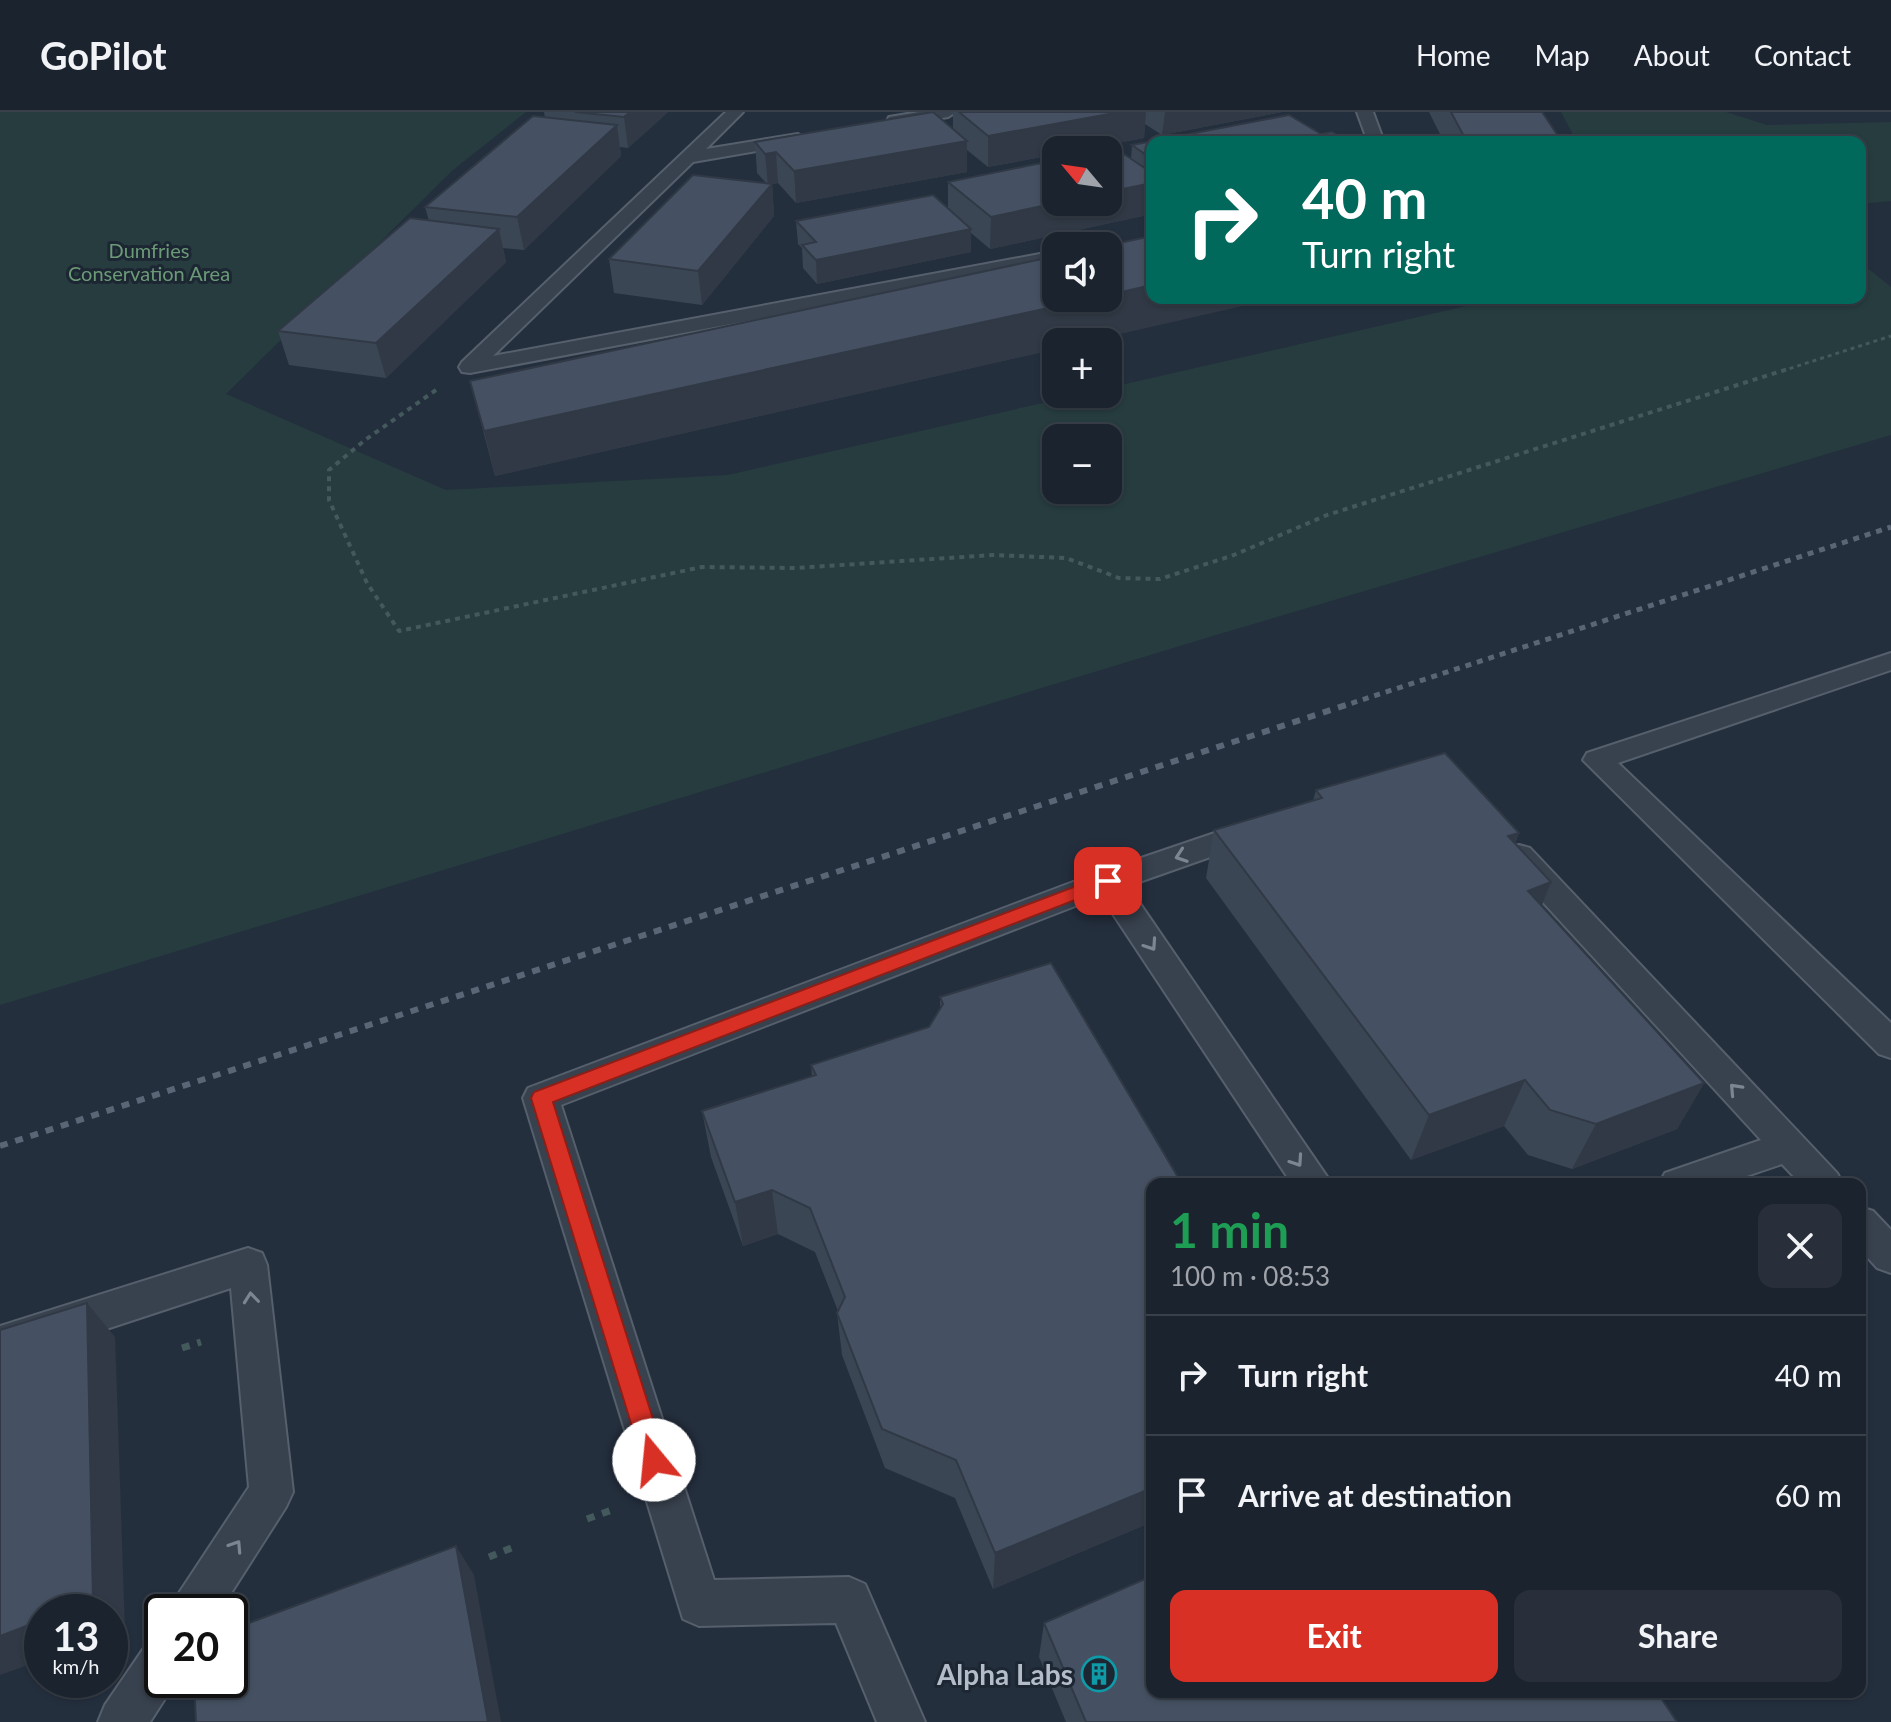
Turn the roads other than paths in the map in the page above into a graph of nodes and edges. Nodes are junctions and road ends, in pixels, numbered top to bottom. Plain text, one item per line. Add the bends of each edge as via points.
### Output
1 (735, 112) edge
2 (948, 112) edge
3 (1365, 112) edge
4 (873, 125) edge
5 (812, 136) edge
6 (1374, 136) edge
7 (691, 157) junction
8 (1042, 260) edge
9 (1891, 661) edge
10 (1287, 819) edge
11 (1501, 837) edge
12 (1108, 881) junction
13 (1891, 1044) edge
14 (1789, 1146) junction
15 (1309, 1178) edge
16 (1696, 1178) edge
17 (1818, 1178) edge
18 (1866, 1229) edge
19 (1891, 1256) edge
20 (0, 1345) edge
21 (205, 1594) edge
22 (144, 1688) edge
23 (122, 1722) edge
24 (901, 1722) edge

1 - 7 lane
2 - 4 lane
3 - 6 lane
5 - 7 lane
7 - 8 lane via 470,367
9 - 13 lane via 1597,760
10 -> 12 lane
14 -> 11 lane
12 -> 15 lane
12 - 24 lane via 541,1098 699,1603 849,1600
14 - 16 lane
14 - 17 lane
18 - 19 lane
21 -> 20 lane via 271,1492 248,1265
22 - 23 lane

